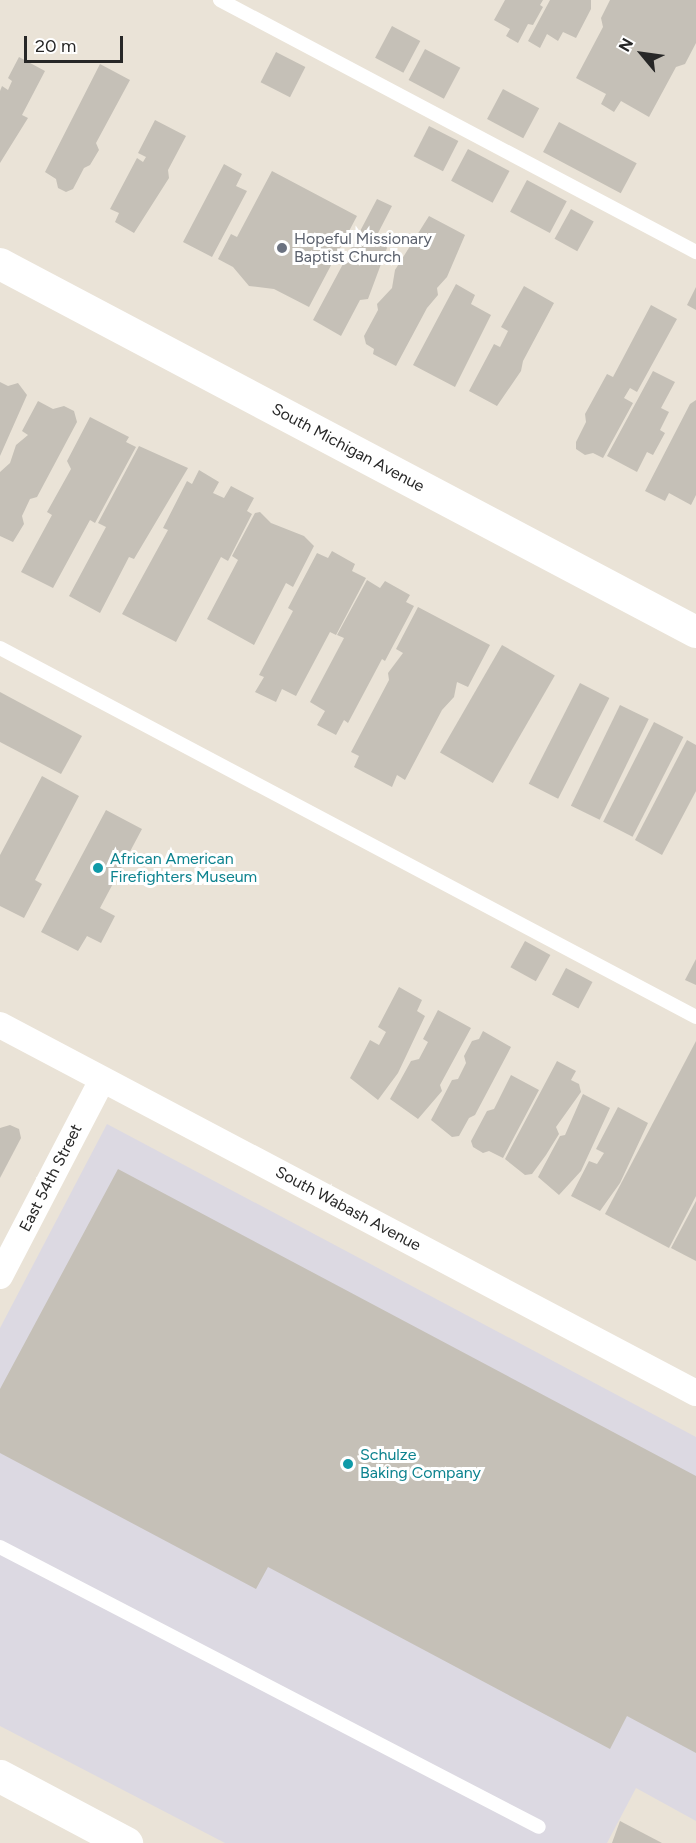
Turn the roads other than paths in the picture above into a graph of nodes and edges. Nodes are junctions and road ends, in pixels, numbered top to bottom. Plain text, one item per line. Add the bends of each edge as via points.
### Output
1 (220, 0) edge
2 (696, 252) edge
3 (0, 264) edge
4 (696, 632) edge
5 (0, 648) edge
6 (696, 1017) edge
7 (0, 1026) edge
8 (102, 1080) junction
9 (0, 1276) edge
10 (696, 1393) edge
11 (0, 1547) edge
12 (0, 1776) edge
13 (539, 1827) dead end
14 (126, 1843) edge

1 - 2 lane
3 - 4 street, South Michigan Avenue
5 - 6 lane
7 - 8 street, South Wabash Avenue
8 - 9 street, East 54th Street
8 - 10 street, South Wabash Avenue
11 - 13 lane
12 - 14 main road

